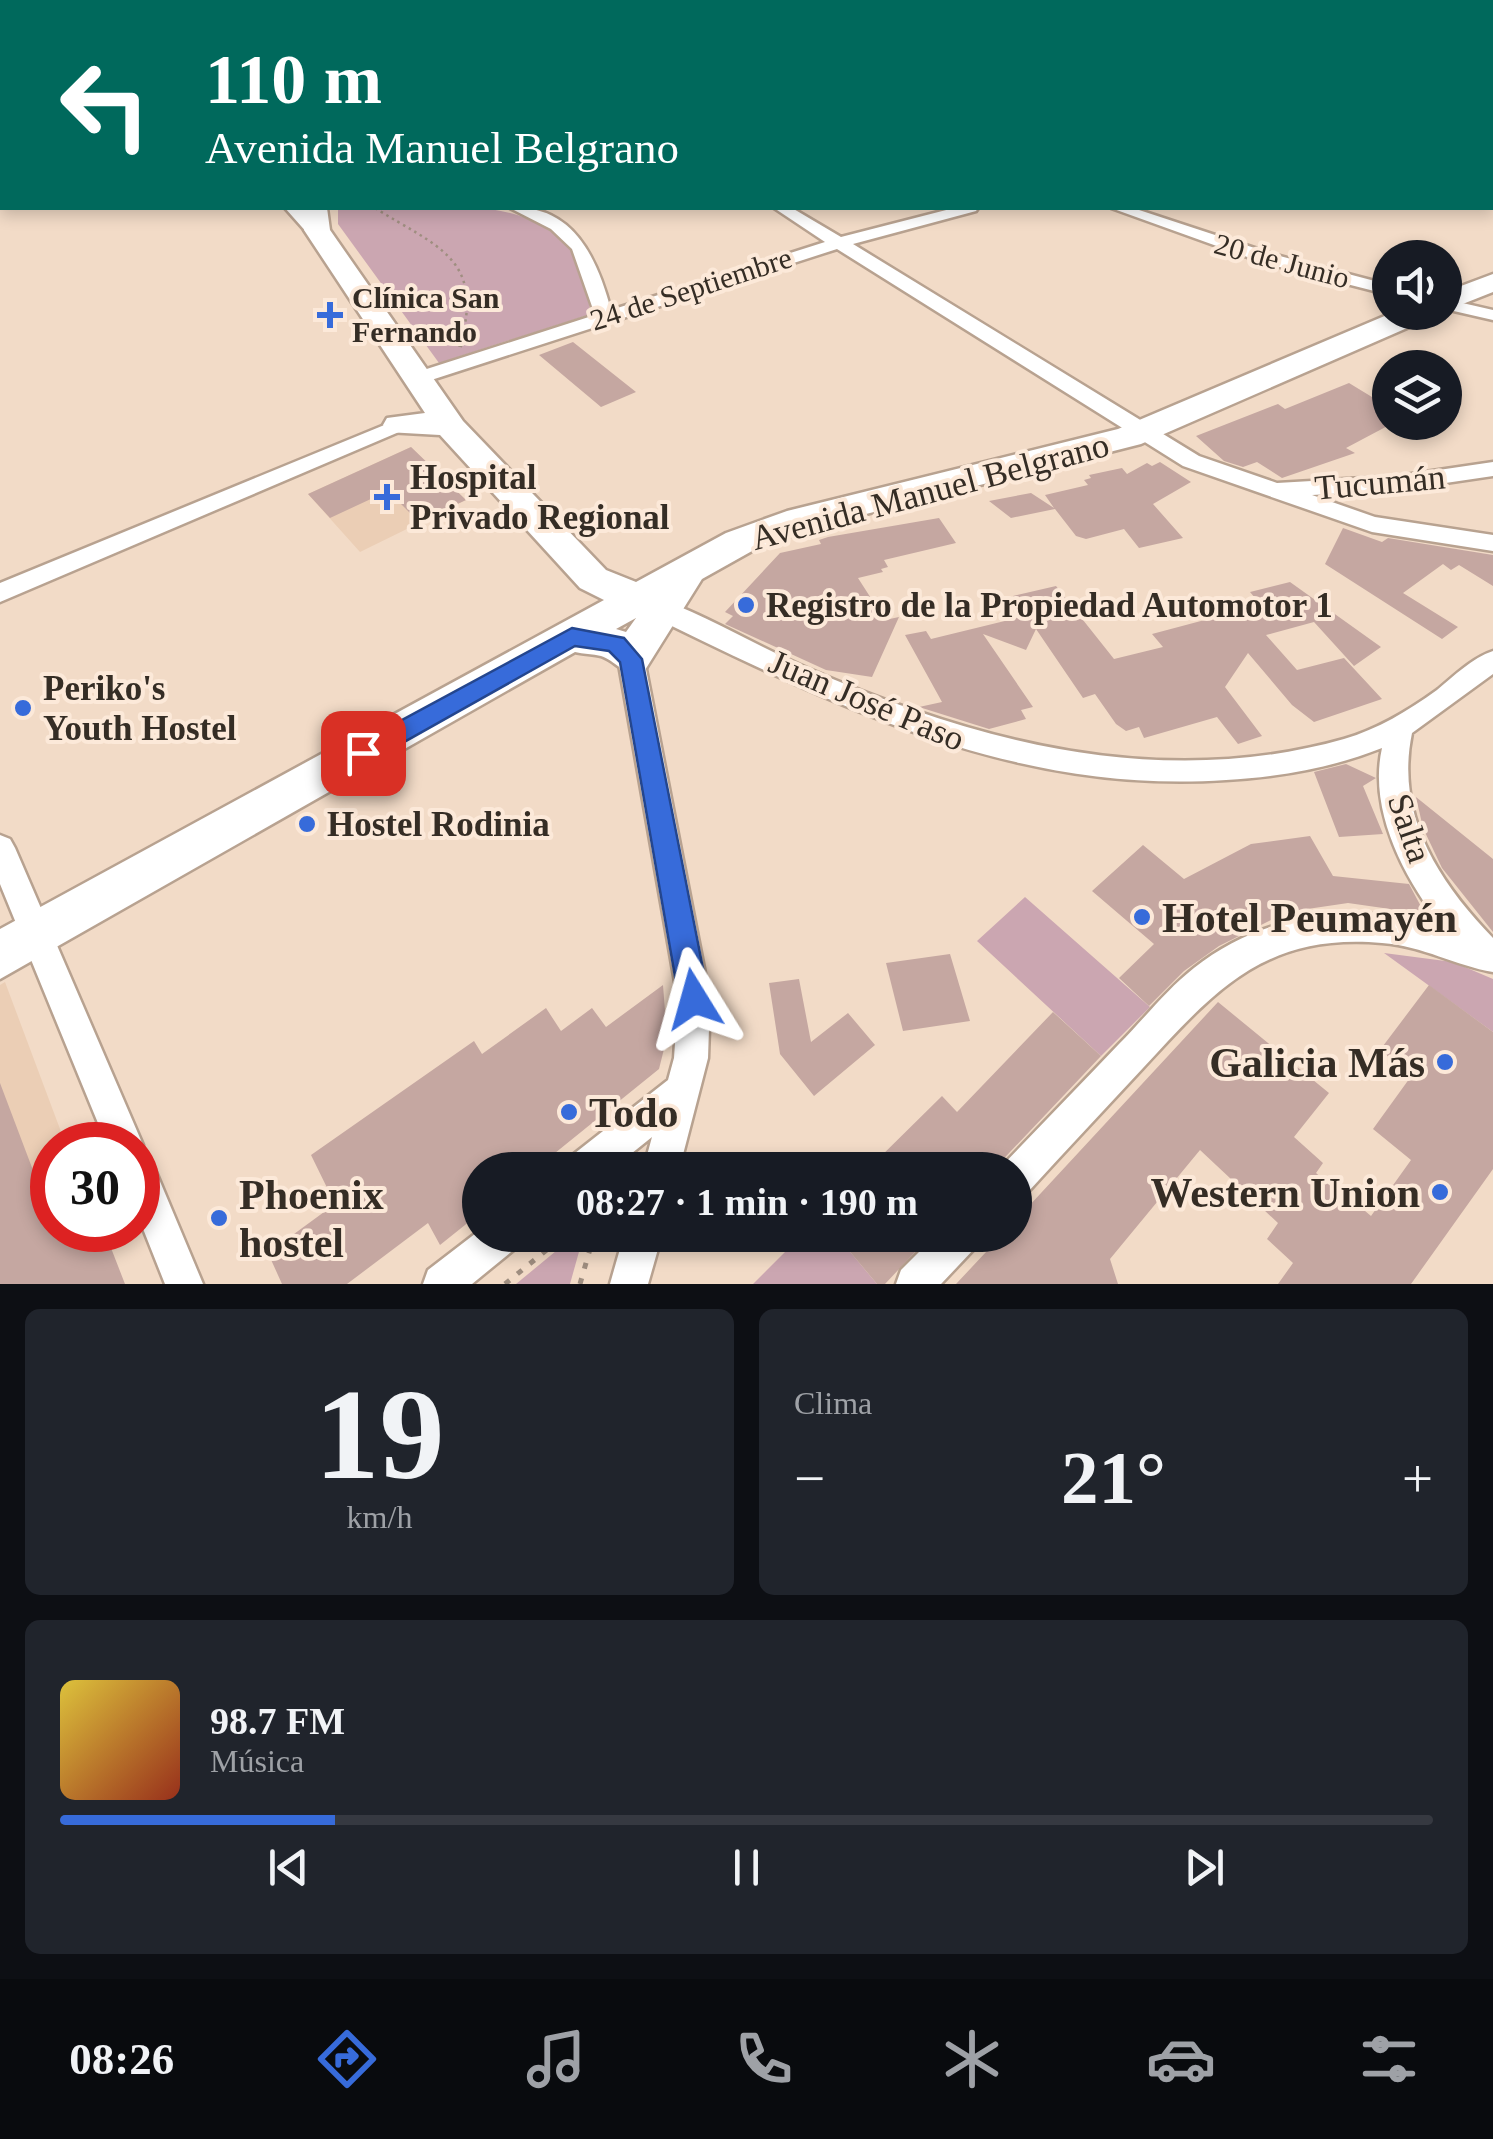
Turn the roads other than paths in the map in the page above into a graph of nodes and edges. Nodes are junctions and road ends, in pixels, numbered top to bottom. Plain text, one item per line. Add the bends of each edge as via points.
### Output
1 (524, 210) edge
2 (785, 210) edge
3 (962, 210) edge
4 (1126, 210) edge
5 (316, 219) edge
6 (839, 242) junction
7 (1493, 282) edge
8 (1372, 286) edge
9 (1462, 296) edge
10 (1462, 308) edge
11 (1493, 316) edge
12 (604, 317) junction
13 (1373, 330) edge
14 (420, 386) junction
15 (398, 425) junction
16 (450, 426) junction
17 (1122, 427) junction
18 (1493, 470) edge
19 (1266, 490) junction
20 (1493, 543) edge
21 (593, 580) junction
22 (0, 593) edge
23 (648, 604) junction
24 (572, 637) junction
25 (631, 659) junction
26 (1493, 661) edge
27 (1400, 728) junction
28 (0, 848) edge
29 (18, 945) edge
30 (1492, 959) edge
31 (685, 1088) junction
32 (114, 1122) edge
33 (605, 1152) edge
34 (666, 1152) edge
35 (1032, 1160) edge
36 (160, 1227) edge
37 (482, 1252) edge
38 (638, 1252) edge
39 (946, 1252) edge
40 (184, 1284) edge
41 (442, 1284) edge
42 (629, 1284) edge
43 (915, 1284) edge

1 - 12 street via 572,234 589,258
2 - 6 street
3 - 6 street, 24 de Septiembre
4 - 8 street, 20 de Junio via 1270,260
5 - 14 main road
6 - 12 street, 24 de Septiembre
6 - 17 street
7 - 9 main road
10 - 11 street
12 - 14 street, 24 de Septiembre via 454,366
13 - 17 main road, Avenida Manuel Belgrano
14 - 15 main road via 415,414
14 - 16 main road
15 - 16 main road
15 - 22 street
16 - 21 main road
17 - 19 street
17 - 23 main road, Avenida Manuel Belgrano via 800,518 709,558
18 - 19 street, Tucumán
19 - 20 street via 1372,524
21 - 23 main road
21 - 24 main road via 589,620
23 - 24 main road
23 - 25 main road
23 - 27 street, Juan José Paso via 914,725 1086,770 1228,771 1296,762
24 - 25 main road via 616,644
24 - 29 main road
25 - 31 street via 694,999
26 - 27 street
27 - 30 street, Salta via 1392,769 1407,838 1439,899
28 - 29 street
29 - 32 street
30 - 35 street via 1444,940 1364,927 1270,940 1209,975
31 - 33 street
31 - 34 street
36 - 40 street
37 - 41 street
38 - 42 street
39 - 43 street

